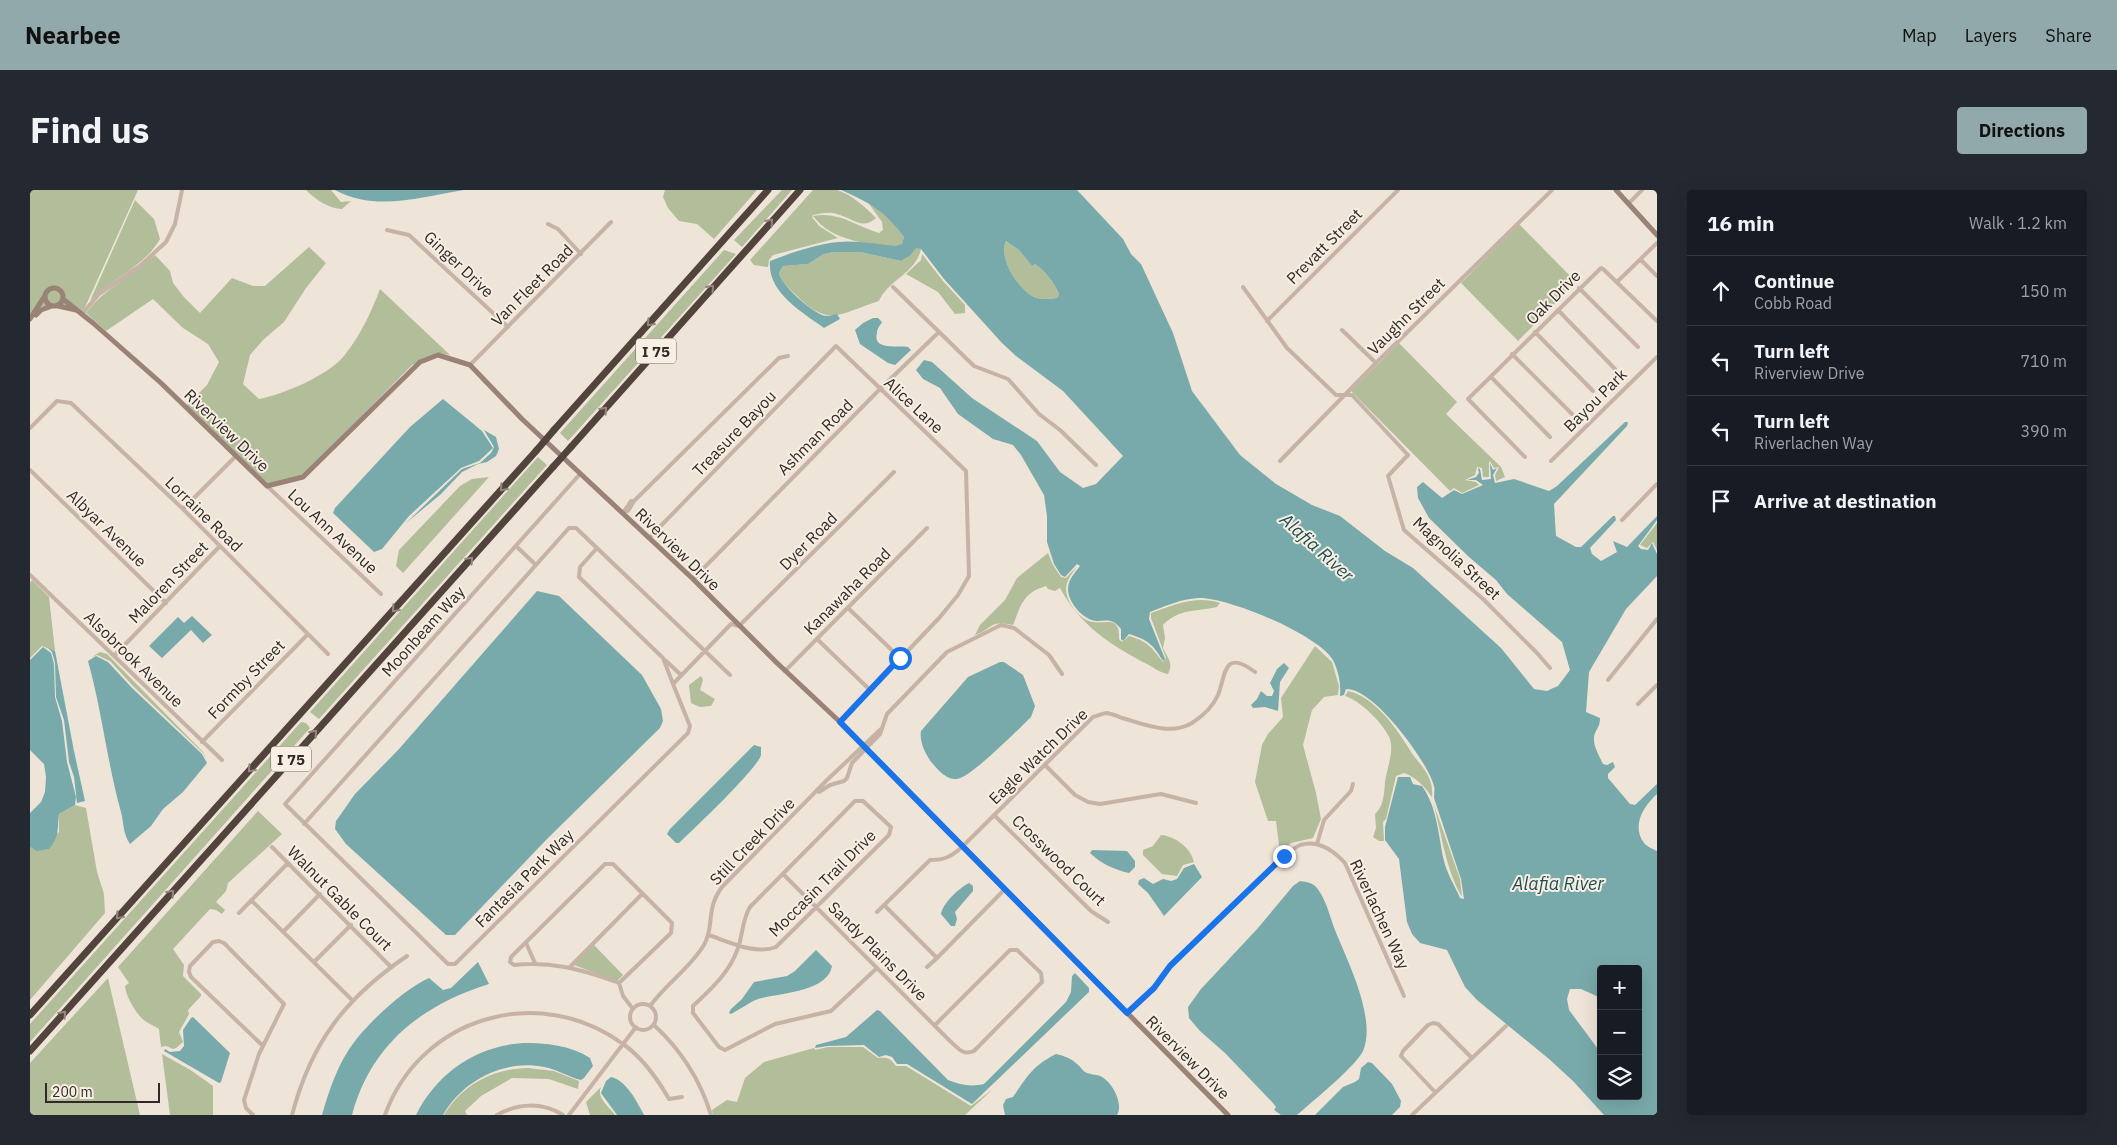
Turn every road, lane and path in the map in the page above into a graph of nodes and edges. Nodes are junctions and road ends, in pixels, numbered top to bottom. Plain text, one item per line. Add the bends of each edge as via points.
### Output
1 (182, 190) edge
2 (768, 190) edge
3 (800, 190) edge
4 (1398, 190) edge
5 (1552, 190) edge
6 (1616, 190) edge
7 (1642, 190) edge
8 (1628, 204) junction
9 (611, 222) dead end
10 (548, 224) dead end
11 (387, 230) dead end
12 (1657, 235) edge
13 (1657, 243) edge
14 (581, 254) junction
15 (1641, 260) junction
16 (1657, 276) edge
17 (1617, 282) junction
18 (893, 287) dead end
19 (1243, 287) dead end
20 (1579, 288) junction
21 (45, 297) junction
22 (63, 300) junction
23 (55, 306) junction
24 (1558, 310) junction
25 (81, 312) junction
26 (30, 320) edge
27 (1268, 320) junction
28 (1657, 321) edge
29 (508, 327) junction
30 (1342, 330) dead end
31 (939, 332) junction
32 (1535, 332) junction
33 (836, 346) joint
34 (1638, 347) dead end
35 (1512, 354) junction
36 (788, 356) dead end
37 (1657, 357) edge
38 (1376, 363) junction
39 (470, 365) junction
40 (1615, 368) dead end
41 (1491, 377) junction
42 (879, 390) junction
43 (1594, 391) dead end
44 (1345, 394) junction
45 (1572, 414) dead end
46 (30, 428) edge
47 (1550, 437) dead end
48 (237, 455) junction
49 (1525, 456) dead end
50 (1280, 461) dead end
51 (1551, 462) dead end
52 (1096, 465) dead end
53 (30, 470) edge
54 (894, 472) dead end
55 (580, 474) junction
56 (1657, 484) edge
57 (267, 486) junction
58 (183, 510) junction
59 (623, 512) junction
60 (1622, 520) dead end
61 (927, 528) dead end
62 (649, 538) junction
63 (220, 546) junction
64 (516, 546) junction
65 (597, 548) junction
66 (536, 565) junction
67 (30, 575) edge
68 (693, 579) junction
69 (381, 594) dead end
70 (166, 603) junction
71 (848, 608) junction
72 (1657, 620) edge
73 (739, 626) junction
74 (308, 634) junction
75 (817, 639) junction
76 (705, 650) junction
77 (328, 654) dead end
78 (114, 656) junction
79 (663, 658) junction
80 (900, 658) junction
81 (1550, 668) dead end
82 (785, 672) junction
83 (1255, 672) dead end
84 (1062, 674) dead end
85 (681, 675) junction
86 (730, 675) dead end
87 (1608, 680) dead end
88 (673, 684) junction
89 (1657, 685) edge
90 (870, 690) junction
91 (1638, 704) dead end
92 (840, 722) junction
93 (202, 742) junction
94 (865, 748) junction
95 (222, 760) dead end
96 (1045, 765) junction
97 (834, 774) junction
98 (839, 783) junction
99 (1353, 784) dead end
100 (815, 794) junction
101 (1196, 803) dead end
102 (284, 804) joint
103 (994, 815) junction
104 (304, 824) junction
105 (1317, 844) junction
106 (272, 847) dead end
107 (962, 847) junction
108 (288, 863) junction
109 (783, 874) junction
110 (1004, 890) junction
111 (320, 894) junction
112 (642, 894) junction
113 (251, 900) junction
114 (884, 905) junction
115 (817, 907) junction
116 (877, 912) dead end
117 (239, 913) dead end
118 (1108, 922) dead end
119 (350, 925) junction
120 (283, 932) junction
121 (709, 936) junction
122 (526, 943) junction
123 (739, 945) junction
124 (407, 956) dead end
125 (937, 958) junction
126 (314, 962) junction
127 (535, 963) junction
128 (391, 967) junction
129 (570, 967) junction
130 (927, 967) dead end
131 (877, 968) junction
132 (619, 983) junction
133 (1404, 996) dead end
134 (352, 1000) junction
135 (650, 1006) junction
136 (633, 1009) junction
137 (1127, 1013) junction
138 (30, 1015) edge
139 (654, 1025) junction
140 (935, 1025) junction
141 (1506, 1026) dead end
142 (636, 1027) junction
143 (623, 1044) junction
144 (263, 1046) junction
145 (30, 1051) edge
146 (1471, 1057) junction
147 (1435, 1092) junction
148 (682, 1097) dead end
149 (253, 1115) edge
150 (292, 1115) edge
151 (385, 1115) edge
152 (497, 1115) edge
153 (563, 1115) edge
154 (569, 1115) edge
155 (711, 1115) edge
156 (1228, 1115) edge
157 (1412, 1115) edge

1 - 25 street via 175,224 166,242
2 -> 138 highway, I 75, bridge
145 -> 3 highway, I 75, bridge
4 - 27 street, Prevatt Street
5 - 38 street, Vaughn Street
6 - 8 street
7 - 8 street
8 - 12 street
9 - 14 street, Van Fleet Road
10 - 14 street via 558,229
11 - 29 street, Ginger Drive via 408,235
13 - 15 street
14 - 29 street, Van Fleet Road
15 - 16 street
15 - 17 street
17 - 20 street, Oak Drive via 1600,268
17 - 28 street
18 - 31 street
19 - 27 street
20 - 24 street, Oak Drive
20 - 34 street
21 - 22 street, Riverview Drive via 54,288 61,291
21 - 23 street via 47,303
21 - 26 street
22 - 23 street
22 - 25 street, Riverview Drive
23 - 25 street, Riverview Drive
23 - 26 street via 41,310
24 - 32 street, Oak Drive
24 - 40 street
25 - 48 street, Riverview Drive
27 - 44 street via 1287,348 1336,394
29 - 39 street, Van Fleet Road
30 - 38 street
31 - 42 street, Ashman Road
31 - 52 street via 974,366 1008,380 1039,414
32 - 35 street, Oak Drive
32 - 43 street
33 - 42 street, Alice Lane
33 - 62 street, Treasure Bayou
35 - 41 street, Oak Drive
35 - 45 street
36 - 59 street via 779,358 634,501 628,511
37 - 51 street, Bayou Park
38 - 44 street, Vaughn Street
39 - 55 street, Riverview Drive
39 - 57 street, Riverview Drive via 438,355 420,362 303,477
41 - 47 street
41 - 49 street, Oak Drive via 1468,399
42 - 68 street, Ashman Road
42 - 80 street, Alice Lane via 966,471 968,484 968,576 952,602
44 - 50 street, Vaughn Street
44 - 81 street, Magnolia Street via 1352,395 1408,455 1388,476 1404,530 1483,599
46 - 58 street, Lorraine Road via 57,401 70,403
48 - 57 street, Riverview Drive
48 - 58 street
53 - 70 street, Albyar Avenue
54 - 73 street, Dyer Road
55 - 59 street, Riverview Drive
55 - 64 street, Moonbeam Way
56 - 60 street
57 - 69 street, Lou Ann Avenue
58 - 63 street, Lorraine Road
59 - 62 street, Riverview Drive
61 - 71 street, Kanawaha Road
62 - 68 street, Riverview Drive
63 - 70 street, Maloren Street
63 - 74 street, Lorraine Road
64 - 66 street
64 - 102 street, Moonbeam Way
65 - 66 street via 576,528 569,528
65 - 76 street
65 - 79 street via 580,566 579,577
66 - 104 street
67 - 78 street, Alsobrook Avenue
68 - 73 street, Riverview Drive
70 - 78 street, Maloren Street
71 - 75 street, Kanawaha Road
71 - 80 street
72 - 87 street
73 - 76 street via 731,624
73 - 82 street, Riverview Drive
74 - 77 street, Lorraine Road
74 - 93 street, Formby Street
75 - 82 street, Kanawaha Road
75 - 90 street
76 - 85 street
76 - 86 street
78 - 93 street, Alsobrook Avenue
79 - 85 street
79 - 88 street, Fantasia Park Way
80 - 90 street
82 - 92 street, Riverview Drive
83 - 96 street, Eagle Watch Drive via 1237,663 1228,666 1214,702 1191,724 1172,729 1155,728 1107,713 1093,717
84 - 94 street via 1049,655 1014,628 1001,625 947,652 887,714 881,729
85 - 88 street
88 - 104 street, Fantasia Park Way via 690,726 688,733 455,964 448,964
89 - 91 street
90 - 92 street
92 - 94 street, Riverview Drive
93 - 95 street, Alsobrook Avenue
94 - 97 street, Still Creek Drive
94 - 98 street via 852,763 847,778
94 - 107 street, Riverview Drive
96 - 101 street via 1075,795 1088,802 1100,804 1161,794
96 - 103 street, Eagle Watch Drive
97 - 98 street
97 - 100 street, Still Creek Drive
98 - 100 street, Still Creek Drive
99 - 105 street via 1351,791 1324,820
100 - 121 street, Still Creek Drive via 722,887 712,905
102 - 104 street, Fantasia Park Way
103 - 107 street, Eagle Watch Drive
103 - 118 street, Crosswood Court via 1091,911
105 - 133 street, Riverlachen Way via 1335,851 1345,864
105 - 137 street via 1300,845 1284,856 1170,966 1154,988
106 - 108 street, Walnut Gable Court
107 - 110 street, Riverview Drive
107 - 114 street, Eagle Watch Drive via 949,858 930,860
108 - 111 street, Walnut Gable Court
108 - 113 street
109 - 115 street, Sandy Plains Drive
109 - 115 street, Moccasin Trail Drive via 855,801 863,801 891,827 889,834
109 - 123 street, Moccasin Trail Drive via 750,907
110 - 125 street
110 - 137 street, Riverview Drive
111 - 119 street, Walnut Gable Court
111 - 120 street
112 - 122 street via 613,864 605,864
112 - 129 street
112 - 132 street via 672,923 671,933
113 - 117 street
113 - 120 street
114 - 116 street, Eagle Watch Drive
114 - 125 street
115 - 123 street, Moccasin Trail Drive via 776,948 762,951
115 - 131 street, Sandy Plains Drive
119 - 126 street
119 - 128 street, Walnut Gable Court
120 - 126 street
121 - 123 street, Moccasin Trail Drive
121 - 135 street, Still Creek Drive via 697,955
122 - 127 street
122 - 127 street via 510,962 514,965
123 - 131 street, Moccasin Trail Drive via 733,962 694,1006 693,1013 719,1047 725,1050 775,1024 831,1011
124 - 128 street
125 - 130 street
126 - 134 street
127 - 129 street
128 - 134 street
129 - 132 street
131 - 140 street, Sandy Plains Drive
132 - 136 street via 623,996
134 - 150 street via 324,1036 310,1062
135 - 136 street via 643,1004
135 - 139 street via 656,1017
136 - 142 street via 630,1016
137 - 156 street, Riverview Drive
139 - 142 street via 643,1030
139 - 155 street via 691,1069
140 - 140 street, Sandy Plains Drive via 1010,950 1017,950 1041,974 1042,982 969,1054
141 - 146 street
142 - 143 street
143 - 148 street via 640,1058 669,1099
143 - 151 street via 601,1030 563,1016 519,1013 482,1020 427,1051 399,1084
143 - 154 street
144 - 144 street via 284,1004 224,943 213,942 190,966 191,977
144 - 149 street via 244,1100
146 - 147 street
146 - 147 street via 1438,1024 1430,1024 1401,1056
147 - 157 street
152 - 153 street via 512,1108 533,1105

